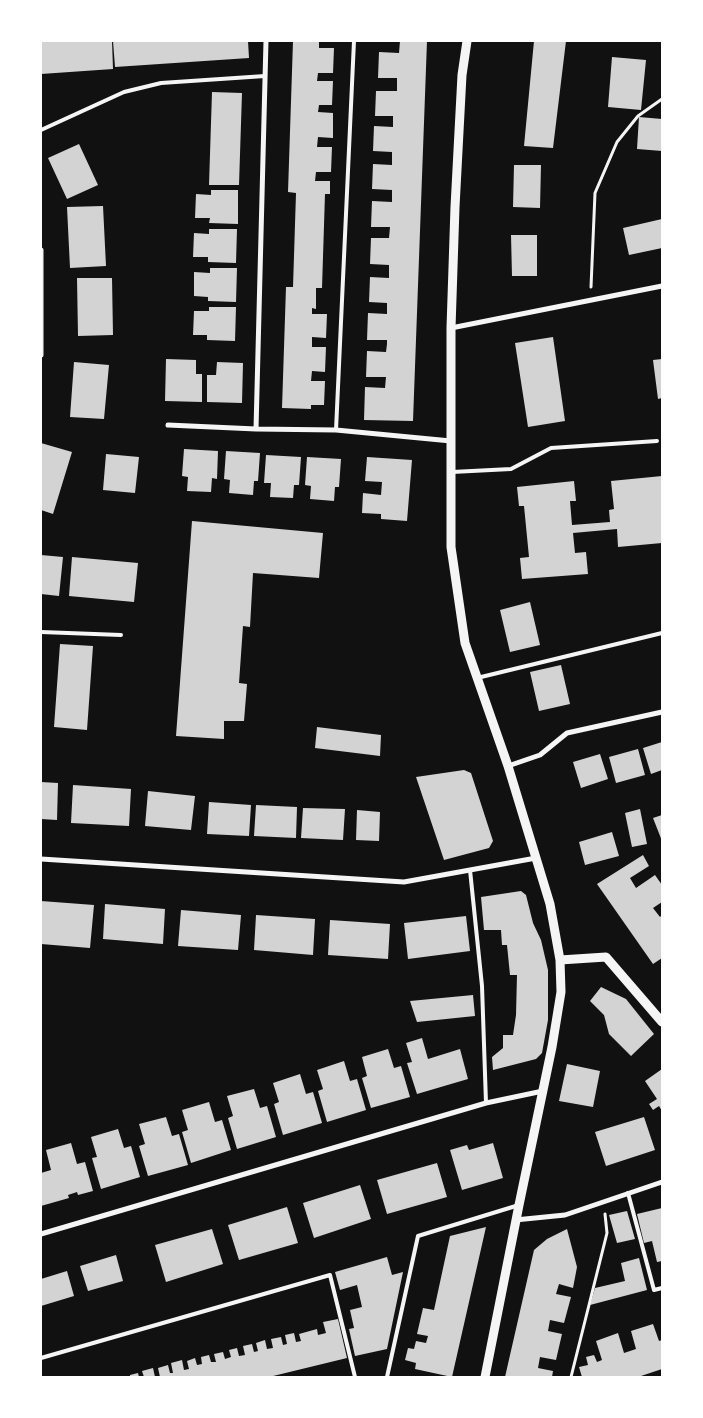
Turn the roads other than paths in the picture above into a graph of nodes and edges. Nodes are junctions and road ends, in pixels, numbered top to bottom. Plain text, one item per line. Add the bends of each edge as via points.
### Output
1 (266, 41) edge
2 (354, 41) edge
3 (466, 41) edge
4 (264, 76) junction
5 (41, 130) edge
6 (41, 250) edge
7 (41, 267) edge
8 (662, 286) edge
9 (451, 328) junction
10 (41, 356) edge
11 (168, 425) dead end
12 (256, 429) junction
13 (336, 430) junction
14 (451, 441) junction
15 (656, 441) dead end
16 (451, 472) junction
17 (41, 632) edge
18 (662, 633) edge
19 (121, 635) dead end
20 (477, 678) junction
21 (662, 712) edge
22 (508, 766) junction
23 (536, 858) junction
24 (41, 859) edge
25 (470, 870) junction
26 (560, 960) junction
27 (662, 1022) edge
28 (543, 1091) junction
29 (486, 1104) junction
30 (662, 1182) edge
31 (628, 1193) junction
32 (518, 1205) junction
33 (516, 1220) junction
34 (41, 1234) edge
35 (662, 1288) edge
36 (41, 1358) edge
37 (355, 1377) edge
38 (387, 1377) edge
39 (485, 1377) edge

1 - 4 street
2 - 13 lane
3 - 9 street
4 - 5 lane via 161,83 124,92
4 - 12 street
6 - 7 street
7 - 10 street
8 - 9 street
9 - 14 street
11 - 12 street
12 - 13 street
13 - 14 street
14 - 16 street
15 - 16 lane via 550,448 511,470
16 - 20 street via 451,547 465,643
17 - 19 lane
18 - 20 lane
20 - 22 street
21 - 22 street via 567,733 540,755
22 - 23 street
23 - 25 street
23 - 26 street via 550,904
24 - 25 street via 404,882
25 - 29 lane via 482,986
26 - 27 street via 606,957
26 - 28 street via 561,992
28 - 29 street
28 - 32 street
29 - 34 street
30 - 31 street
31 - 33 street via 564,1215
31 - 35 lane via 654,1290
32 - 33 street
32 - 38 lane via 418,1236
33 - 39 street
36 - 37 lane via 330,1275

